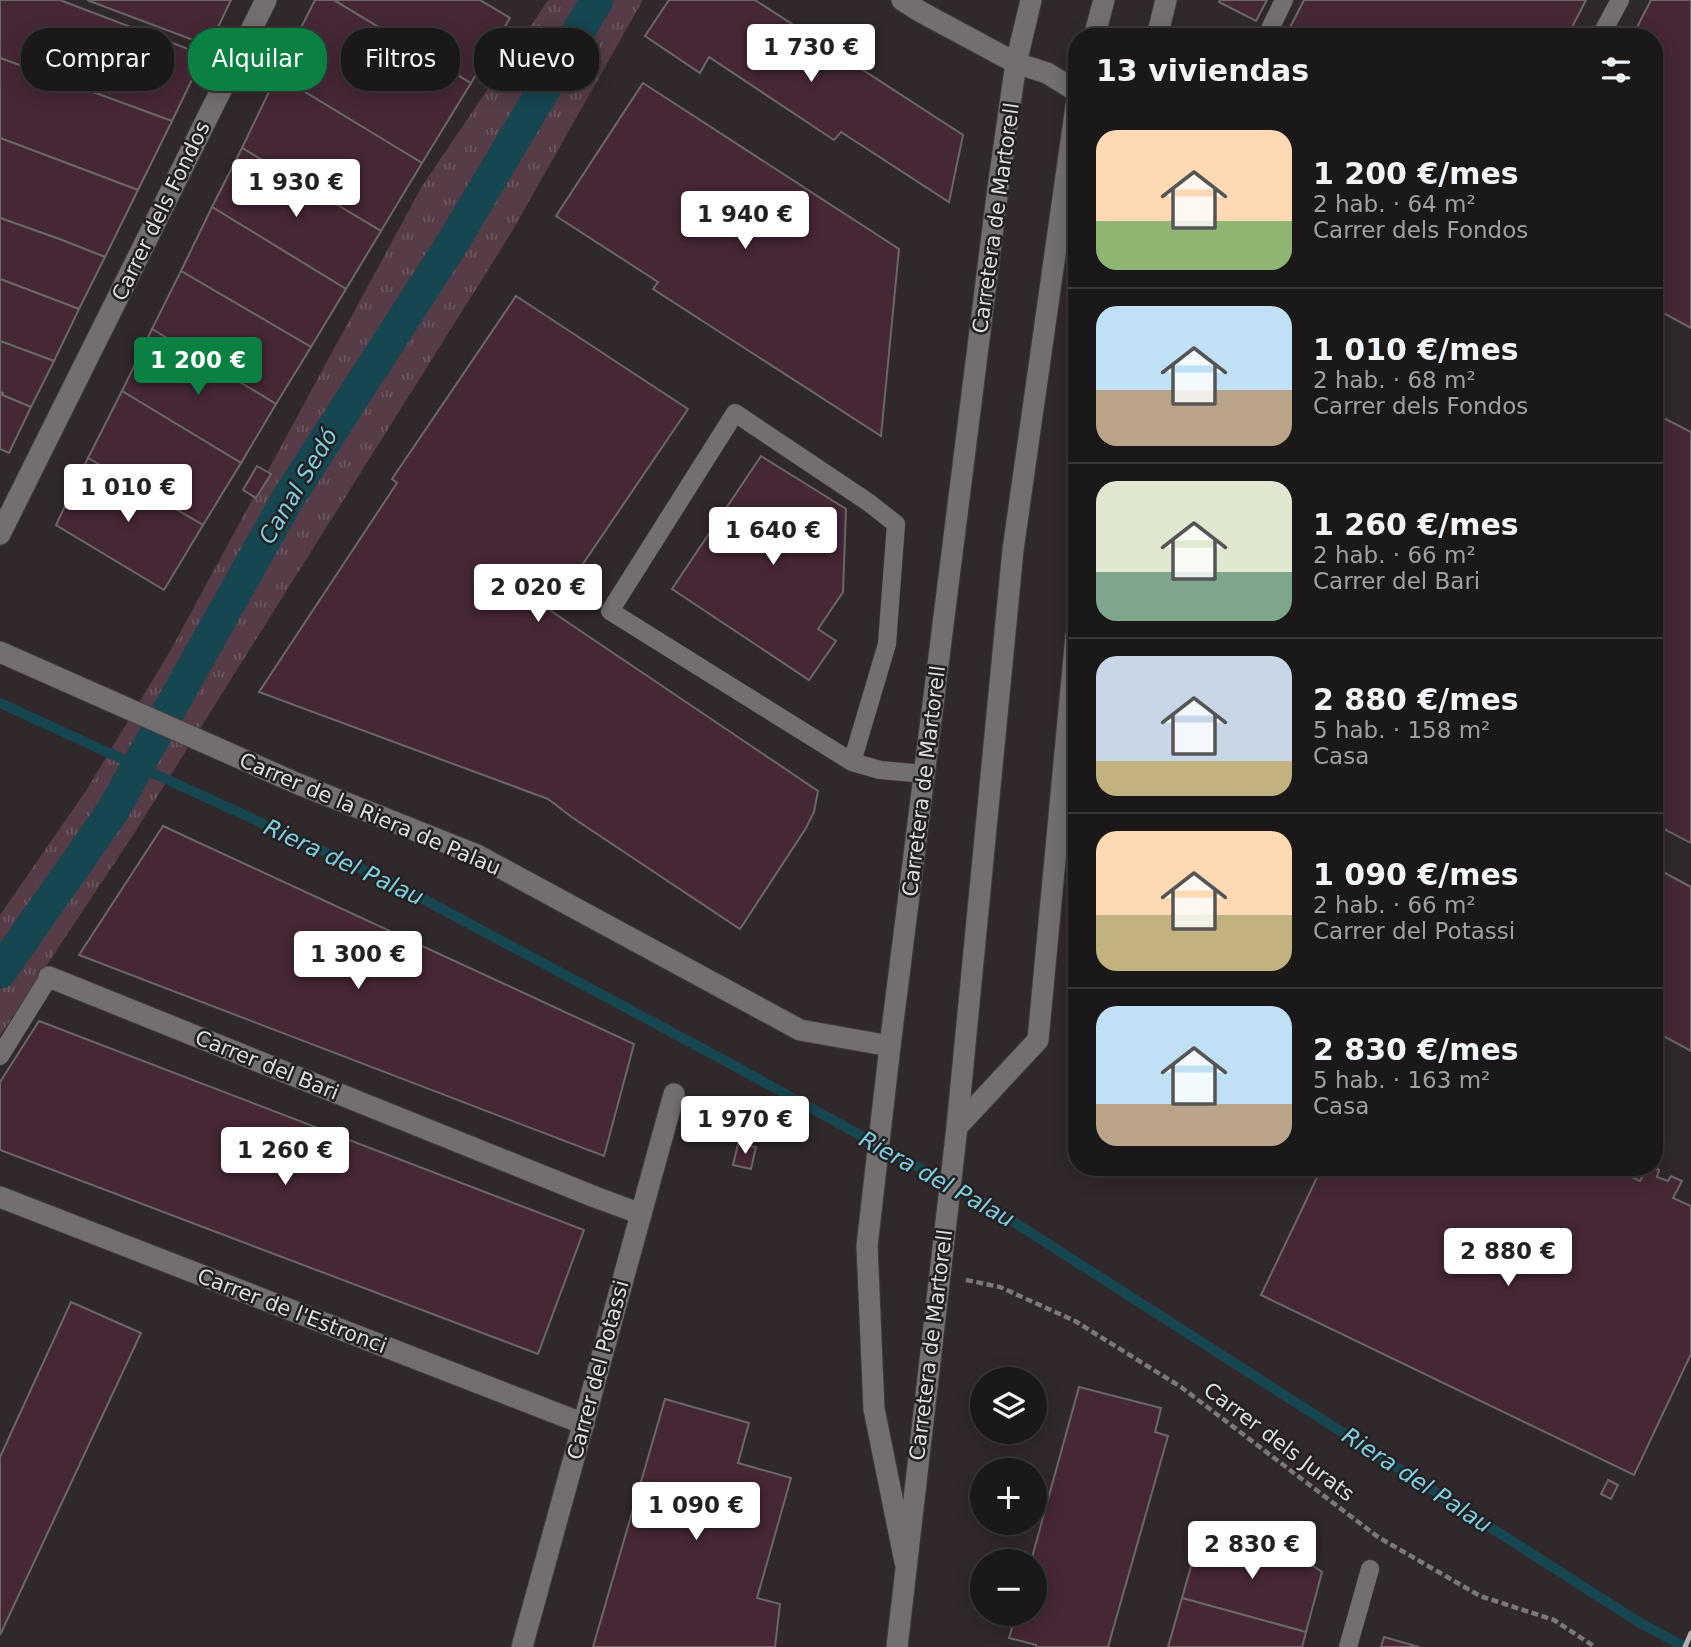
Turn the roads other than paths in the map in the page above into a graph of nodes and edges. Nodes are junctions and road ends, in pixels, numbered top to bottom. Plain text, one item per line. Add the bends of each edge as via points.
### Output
1 (266, 0) edge
2 (902, 0) edge
3 (1031, 0) edge
4 (1104, 0) edge
5 (1166, 0) edge
6 (1284, 0) edge
7 (1620, 0) edge
8 (1096, 28) edge
9 (1159, 28) edge
10 (1270, 28) edge
11 (1605, 28) edge
12 (1016, 63) junction
13 (1068, 86) edge
14 (1068, 162) edge
15 (0, 534) edge
16 (0, 652) edge
17 (852, 762) junction
18 (925, 774) junction
19 (1068, 780) edge
20 (49, 977) joint
21 (890, 1046) junction
22 (0, 1056) edge
23 (674, 1094) dead end
24 (957, 1127) junction
25 (0, 1197) edge
26 (641, 1214) junction
27 (584, 1424) junction
28 (905, 1562) junction
29 (1370, 1569) dead end
30 (522, 1647) edge
31 (897, 1647) edge
32 (1348, 1647) edge

1 - 15 street, Carrer dels Fondos
2 - 12 street
3 - 12 street, Carretera de Martorell
4 - 8 street
5 - 9 street
6 - 10 lane
7 - 11 lane
12 - 13 street
12 - 18 street, Carretera de Martorell
14 - 24 street, Carretera de Martorell via 1013,550
16 - 21 street, Carrer de la Riera de Palau via 202,743 477,855 800,1030
17 - 17 lane via 610,611 735,414 896,524 887,644
17 - 18 lane
18 - 21 street, Carretera de Martorell
19 - 24 street via 1038,1040
20 - 22 lane
20 - 26 street, Carrer del Bari
21 - 28 street, Carretera de Martorell via 867,1246 874,1409
23 - 26 street, Carrer del Potassi
24 - 28 street, Carretera de Martorell
25 - 27 street, Carrer de l'Estronci
26 - 27 street, Carrer del Potassi
27 - 30 street, Carrer del Potassi
28 - 31 street, Carretera de Martorell
29 - 32 lane

